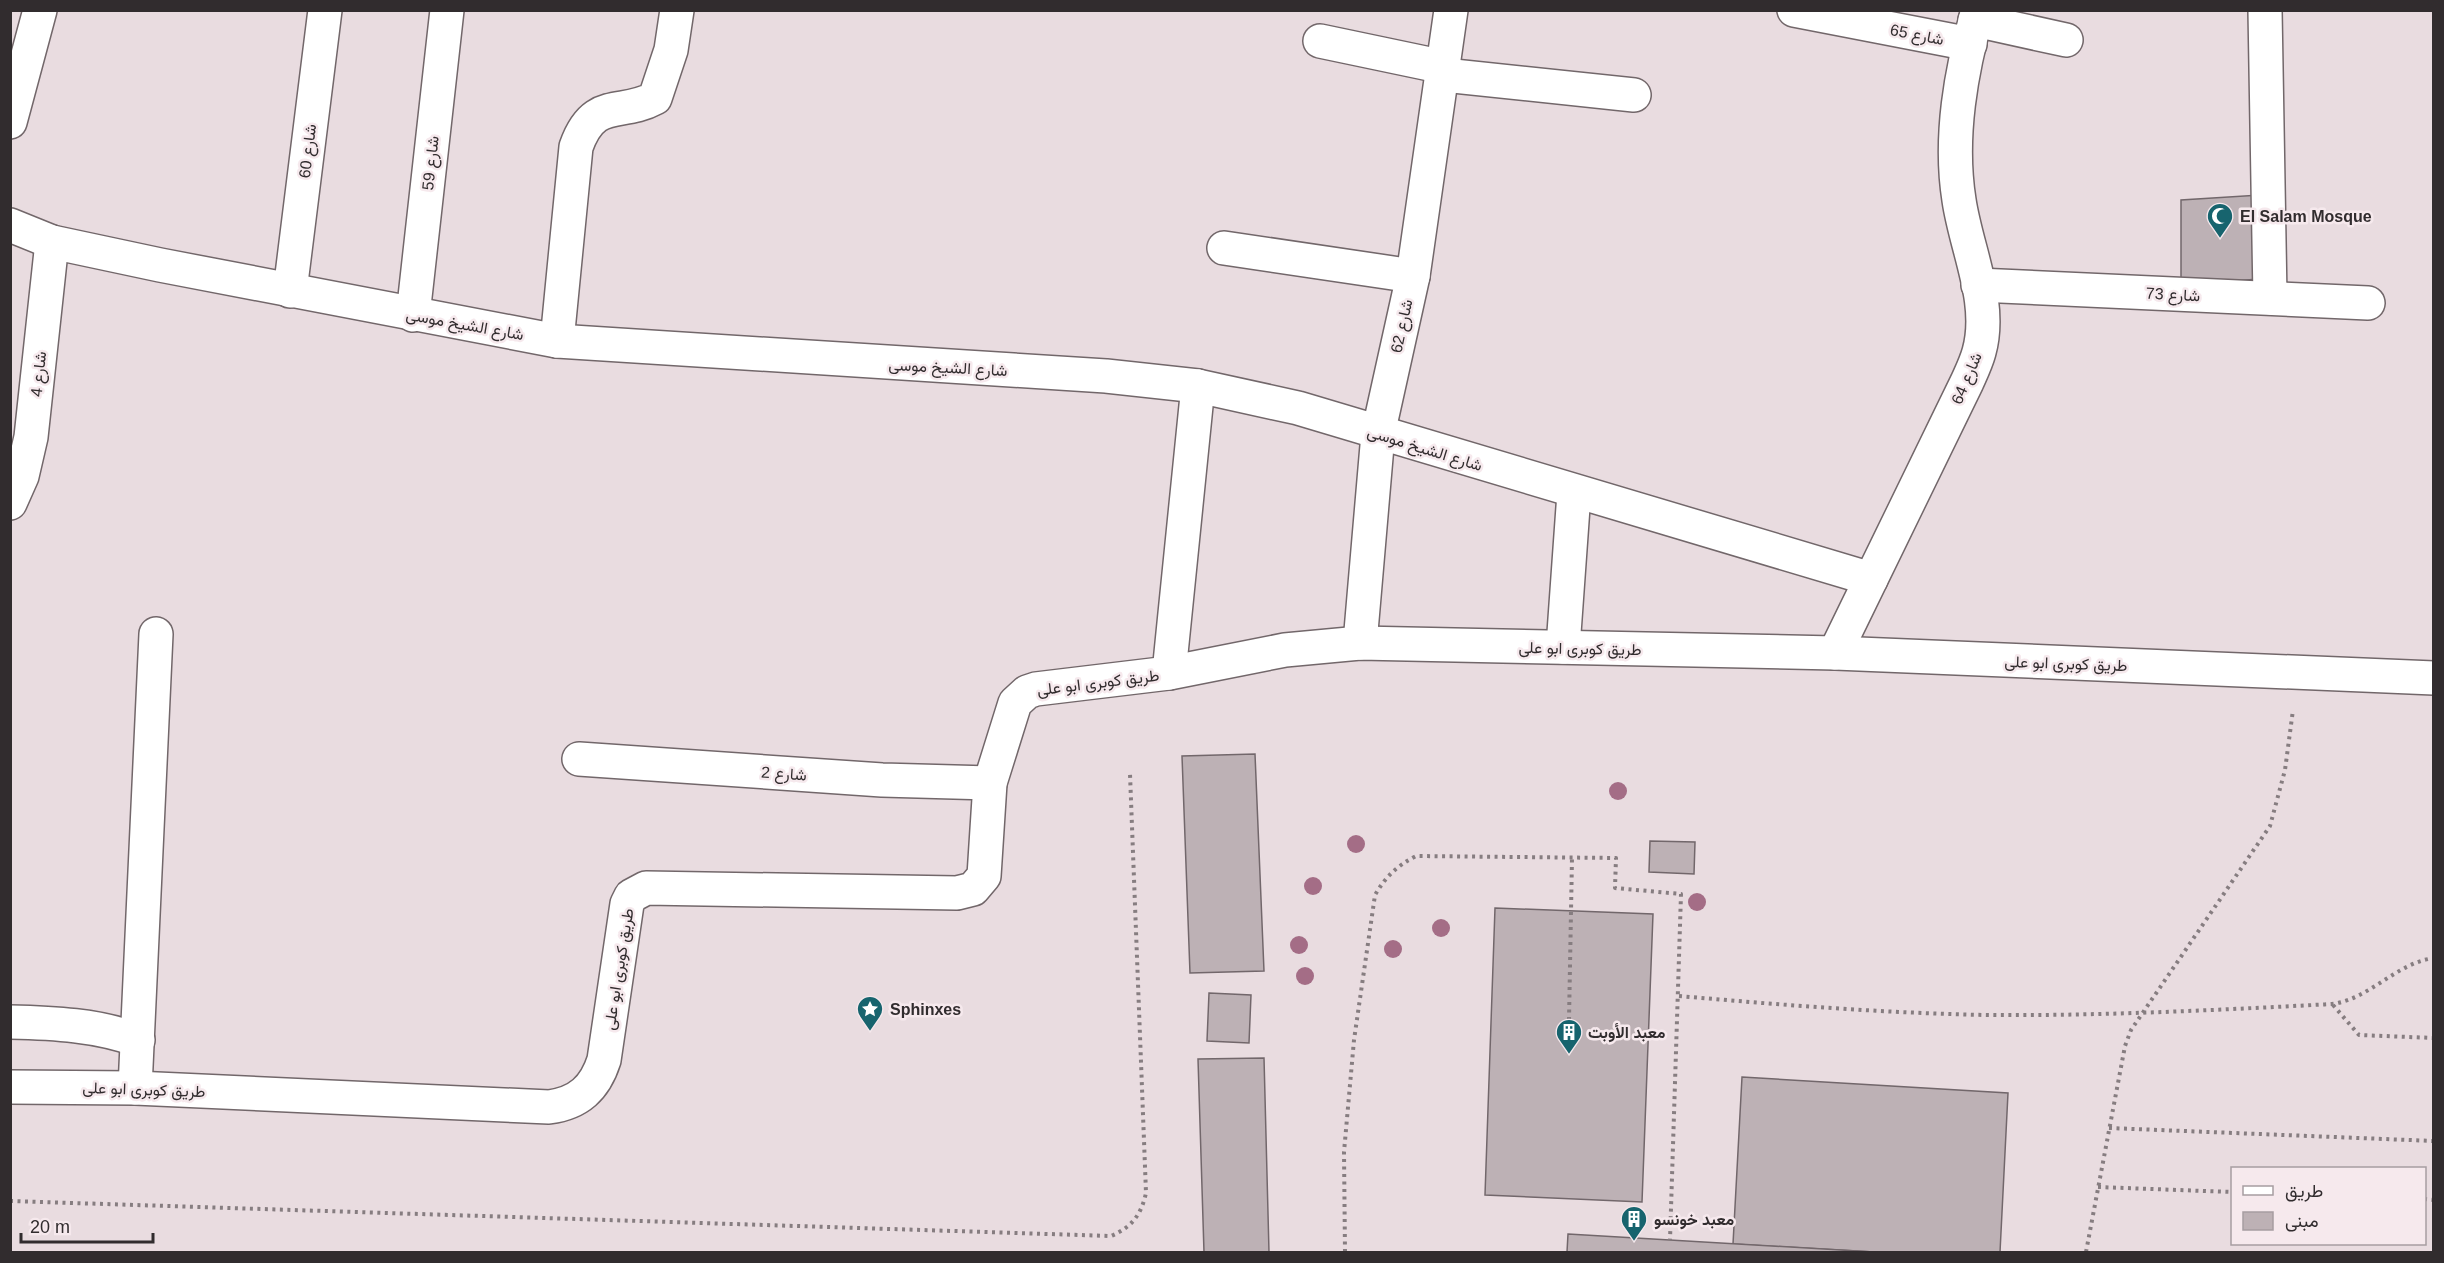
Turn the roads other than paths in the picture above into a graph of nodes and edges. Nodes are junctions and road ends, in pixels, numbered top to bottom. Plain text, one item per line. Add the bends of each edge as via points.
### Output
1 (40, 10) edge
2 (325, 10) edge
3 (447, 10) edge
4 (676, 10) edge
5 (1451, 10) edge
6 (1794, 10) edge
7 (2265, 10) edge
8 (1975, 25) edge
9 (2066, 40) dead end
10 (1320, 41) dead end
11 (1444, 71) junction
12 (1634, 95) dead end
13 (10, 122) edge
14 (10, 225) edge
15 (52, 242) junction
16 (1224, 248) dead end
17 (1413, 276) junction
18 (1978, 285) junction
19 (290, 291) junction
20 (2270, 298) junction
21 (2368, 303) dead end
22 (413, 315) junction
23 (557, 341) junction
24 (1198, 386) junction
25 (1378, 434) junction
26 (21, 437) edge
27 (1574, 493) junction
28 (10, 503) edge
29 (1871, 579) junction
30 (156, 634) dead end
31 (1360, 643) junction
32 (1563, 647) junction
33 (1835, 653) junction
34 (1169, 673) junction
35 (2433, 678) edge
36 (579, 759) dead end
37 (990, 783) junction
38 (10, 1022) edge
39 (138, 1040) junction
40 (10, 1086) edge
41 (135, 1088) junction

1 - 13 street
2 - 19 street, شارع 60
3 - 22 street, شارع 59
4 - 23 street via 671,50 655,98 643,105 622,106 597,115 582,129 576,147
5 - 11 street, شارع 62
6 - 8 street, شارع 65
7 - 20 street
8 - 9 street, شارع 65
8 - 18 street, شارع 64 via 1960,93 1955,147 1959,200
10 - 11 street
11 - 12 street
11 - 17 street, شارع 62
14 - 15 street, شارع الشيخ موسى
15 - 19 street, شارع الشيخ موسى
15 - 26 street, شارع 4
16 - 17 street
17 - 25 street, شارع 62
18 - 20 street, شارع 73
18 - 29 street, شارع 64 via 1983,318 1979,351
19 - 22 street, شارع الشيخ موسى
20 - 21 street, شارع 73
22 - 23 street, شارع الشيخ موسى
23 - 24 street, شارع الشيخ موسى via 1106,376
24 - 25 street, شارع الشيخ موسى via 1298,408
24 - 34 street
25 - 27 street, شارع الشيخ موسى
25 - 31 street, شارع 62
26 - 28 street, شارع 4 via 22,476
27 - 29 street, شارع الشيخ موسى
27 - 32 street
29 - 33 street, شارع 64
30 - 39 street
31 - 32 street, طريق كوبرى ابو على
31 - 34 street, طريق كوبرى ابو على via 1285,650
32 - 33 street, طريق كوبرى ابو على
33 - 35 street, طريق كوبرى ابو على
34 - 37 street, طريق كوبرى ابو على via 1027,692 1015,703
36 - 37 street, شارع 2 via 882,780
37 - 41 street, طريق كوبرى ابو على via 984,876 966,892 646,888 631,896 602,1067 591,1088 564,1105 537,1107
38 - 39 street via 84,1026
39 - 41 street
40 - 41 street, طريق كوبرى ابو على

